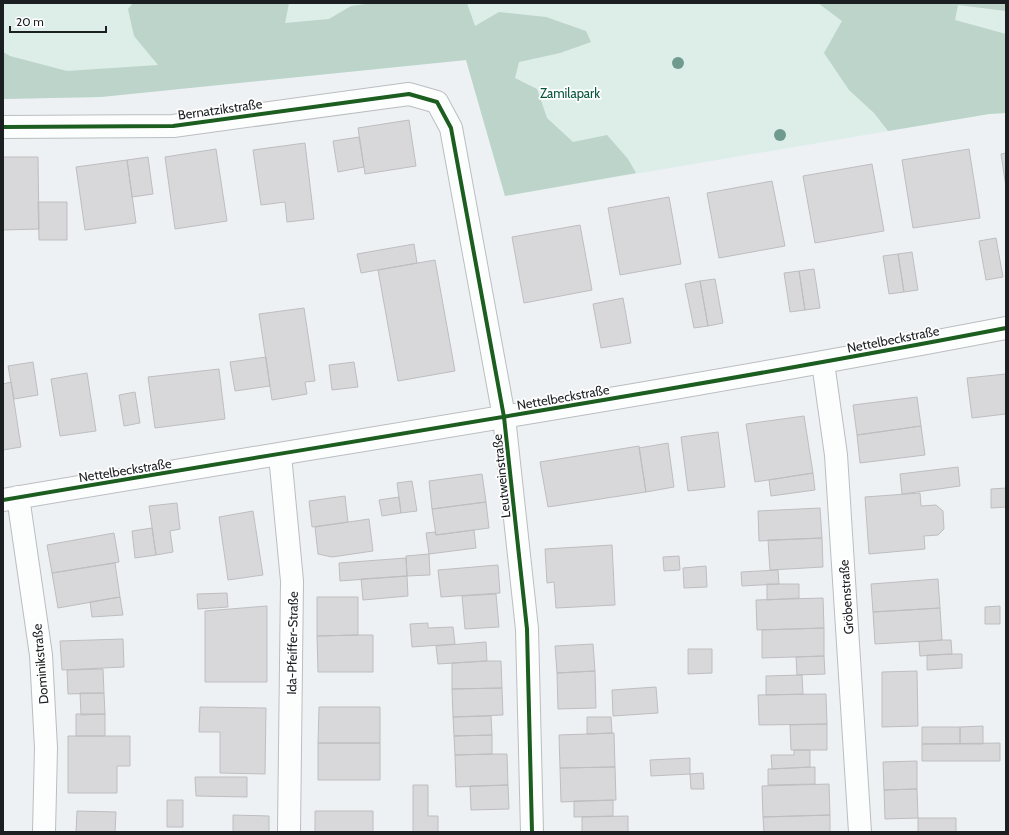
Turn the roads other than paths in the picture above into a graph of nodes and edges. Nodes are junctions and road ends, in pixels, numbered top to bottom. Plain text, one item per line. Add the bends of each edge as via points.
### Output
1 (437, 102) joint
2 (3, 127) edge
3 (1006, 328) edge
4 (822, 363) junction
5 (504, 417) junction
6 (280, 455) junction
7 (10, 499) edge
8 (44, 832) edge
9 (289, 832) edge
10 (532, 832) edge
11 (860, 832) edge

1 - 2 street, Bernatzikstraße via 410,94 173,126
1 - 5 street, Leutweinstraße via 451,128
3 - 4 street, Nettelbeckstraße
4 - 5 street, Nettelbeckstraße
4 - 11 street, Gröbenstraße via 836,455
5 - 6 street, Nettelbeckstraße
5 - 10 street, Leutweinstraße via 527,629
6 - 7 street, Nettelbeckstraße
6 - 9 street, Ida-Pfeiffer-Straße via 292,581
7 - 8 street, Dominikstraße via 41,655 46,748

